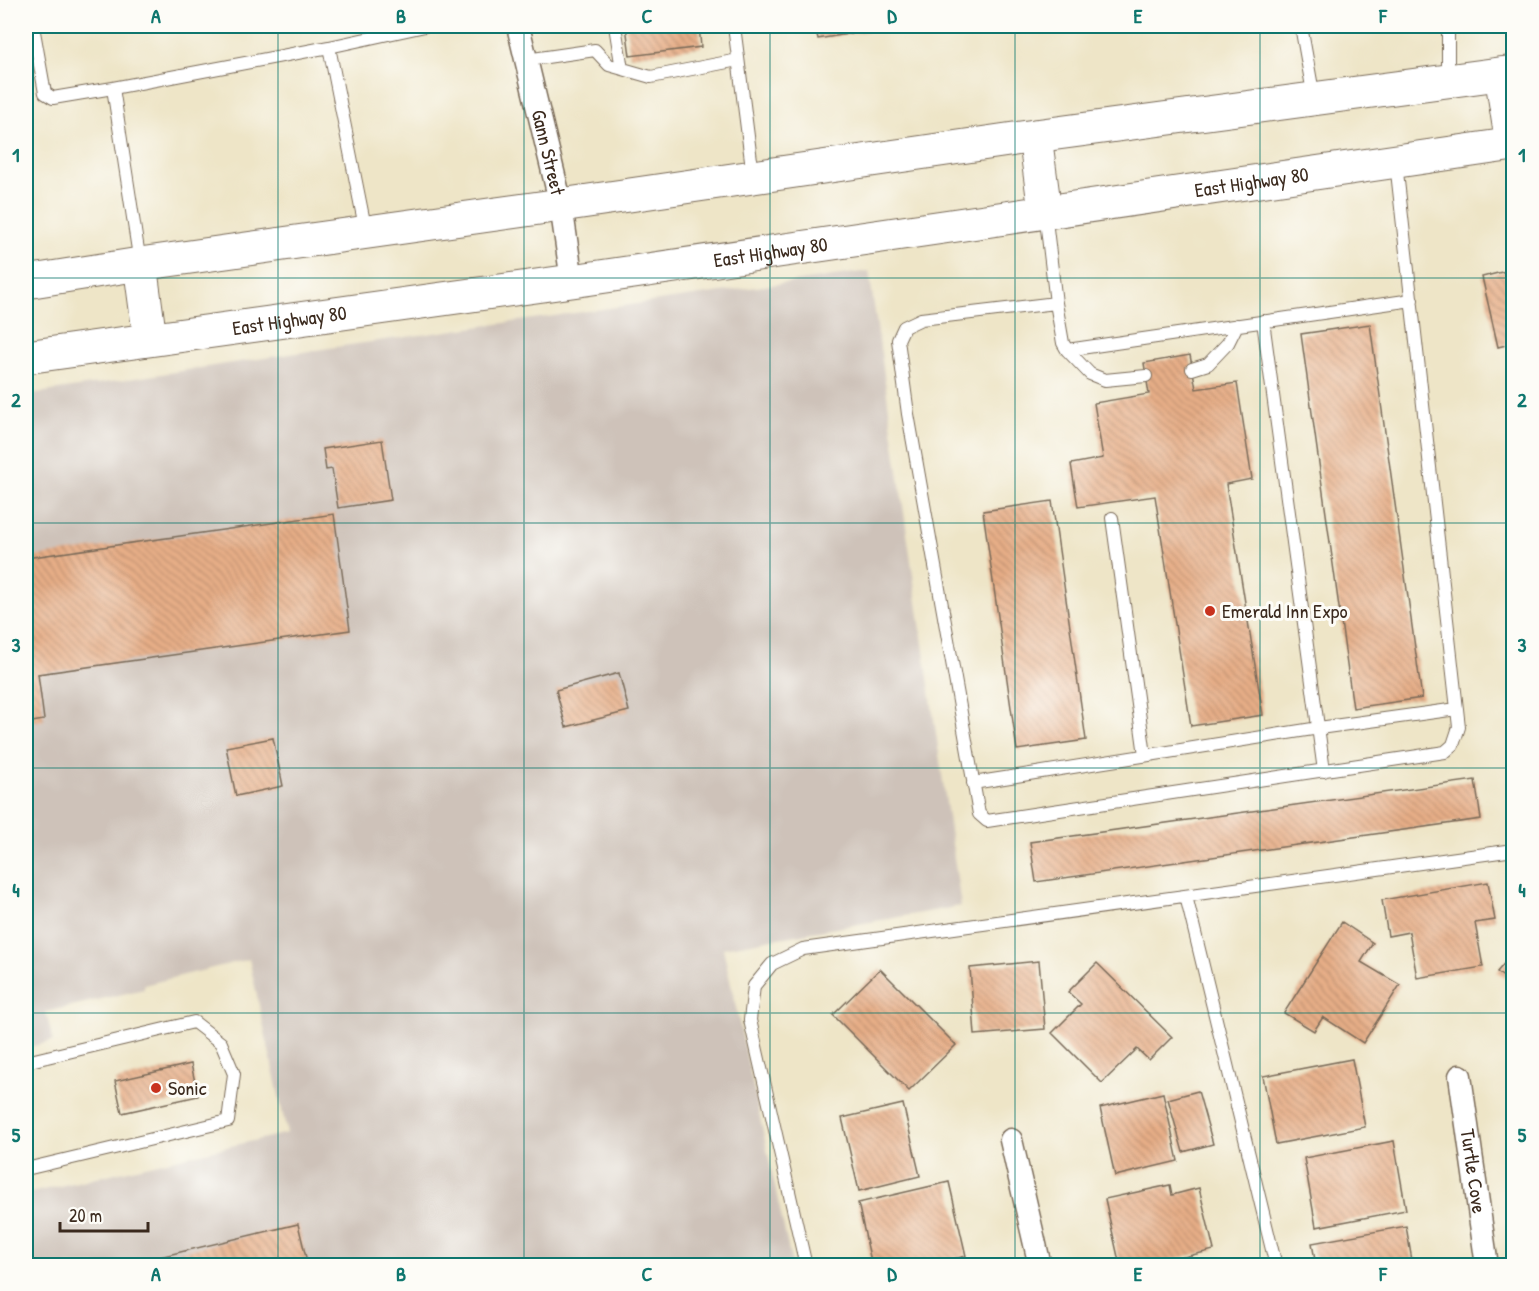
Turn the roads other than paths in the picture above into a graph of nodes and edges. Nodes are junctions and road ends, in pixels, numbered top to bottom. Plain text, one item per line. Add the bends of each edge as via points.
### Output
1 (33, 26) edge
2 (425, 26) edge
3 (518, 26) edge
4 (615, 26) edge
5 (734, 26) edge
6 (1301, 26) edge
7 (1448, 26) edge
8 (329, 47) junction
9 (526, 60) junction
10 (738, 60) junction
11 (622, 69) junction
12 (1507, 73) edge
13 (1448, 81) junction
14 (113, 88) junction
15 (1314, 99) junction
16 (1035, 136) junction
17 (1513, 144) edge
18 (1396, 161) junction
19 (753, 177) junction
20 (561, 205) junction
21 (1045, 211) junction
22 (366, 233) junction
23 (140, 264) junction
24 (572, 281) junction
25 (26, 282) edge
26 (1412, 300) junction
27 (1056, 303) junction
28 (1263, 321) junction
29 (1237, 325) junction
30 (150, 339) junction
31 (1067, 350) junction
32 (32, 358) edge
33 (1192, 369) dead end
34 (1146, 376) dead end
35 (1112, 518) dead end
36 (1457, 709) junction
37 (1319, 728) junction
38 (1145, 755) junction
39 (1324, 771) junction
40 (973, 783) junction
41 (1514, 850) edge
42 (1186, 896) junction
43 (26, 1062) edge
44 (1460, 1076) dead end
45 (1011, 1140) dead end
46 (26, 1169) edge
47 (807, 1266) edge
48 (1040, 1266) edge
49 (1276, 1266) edge
50 (1487, 1266) edge

1 - 14 lane via 45,93 53,98
2 - 8 lane
3 - 9 street, Gann Street
4 - 11 lane
5 - 10 lane
6 - 15 lane
7 - 13 lane
8 - 14 lane
8 - 22 lane
9 - 11 lane via 595,50 609,65
9 - 20 street, Gann Street
10 - 11 lane via 651,77
10 - 19 lane
12 - 13 main road
12 - 17 main road
13 - 15 main road
14 - 23 lane
15 - 16 main road
16 - 19 main road
16 - 21 main road
17 - 18 main road, East Highway 80
18 - 21 main road, East Highway 80
18 - 26 lane
19 - 20 main road
20 - 22 main road
20 - 24 street, Gann Street
21 - 24 main road, East Highway 80
21 - 27 lane
22 - 23 main road
23 - 25 main road
23 - 30 main road
24 - 30 main road, East Highway 80
26 - 28 lane
26 - 36 lane
27 - 31 lane
27 - 40 lane via 921,319 904,327 898,340
28 - 29 lane
28 - 37 lane
29 - 31 lane
29 - 33 lane via 1228,343 1208,364
30 - 32 main road, East Highway 80
31 - 34 lane via 1090,374 1105,380
35 - 38 lane
36 - 37 lane
36 - 39 lane via 1459,727 1445,753
37 - 38 lane
37 - 39 lane
38 - 40 lane
39 - 40 lane via 987,821 979,814
41 - 42 lane
42 - 47 lane via 803,949 772,964 754,986 750,1020
42 - 49 lane
43 - 46 lane via 194,1022 221,1044 234,1074 228,1121
44 - 50 street, Turtle Cove
45 - 48 street

